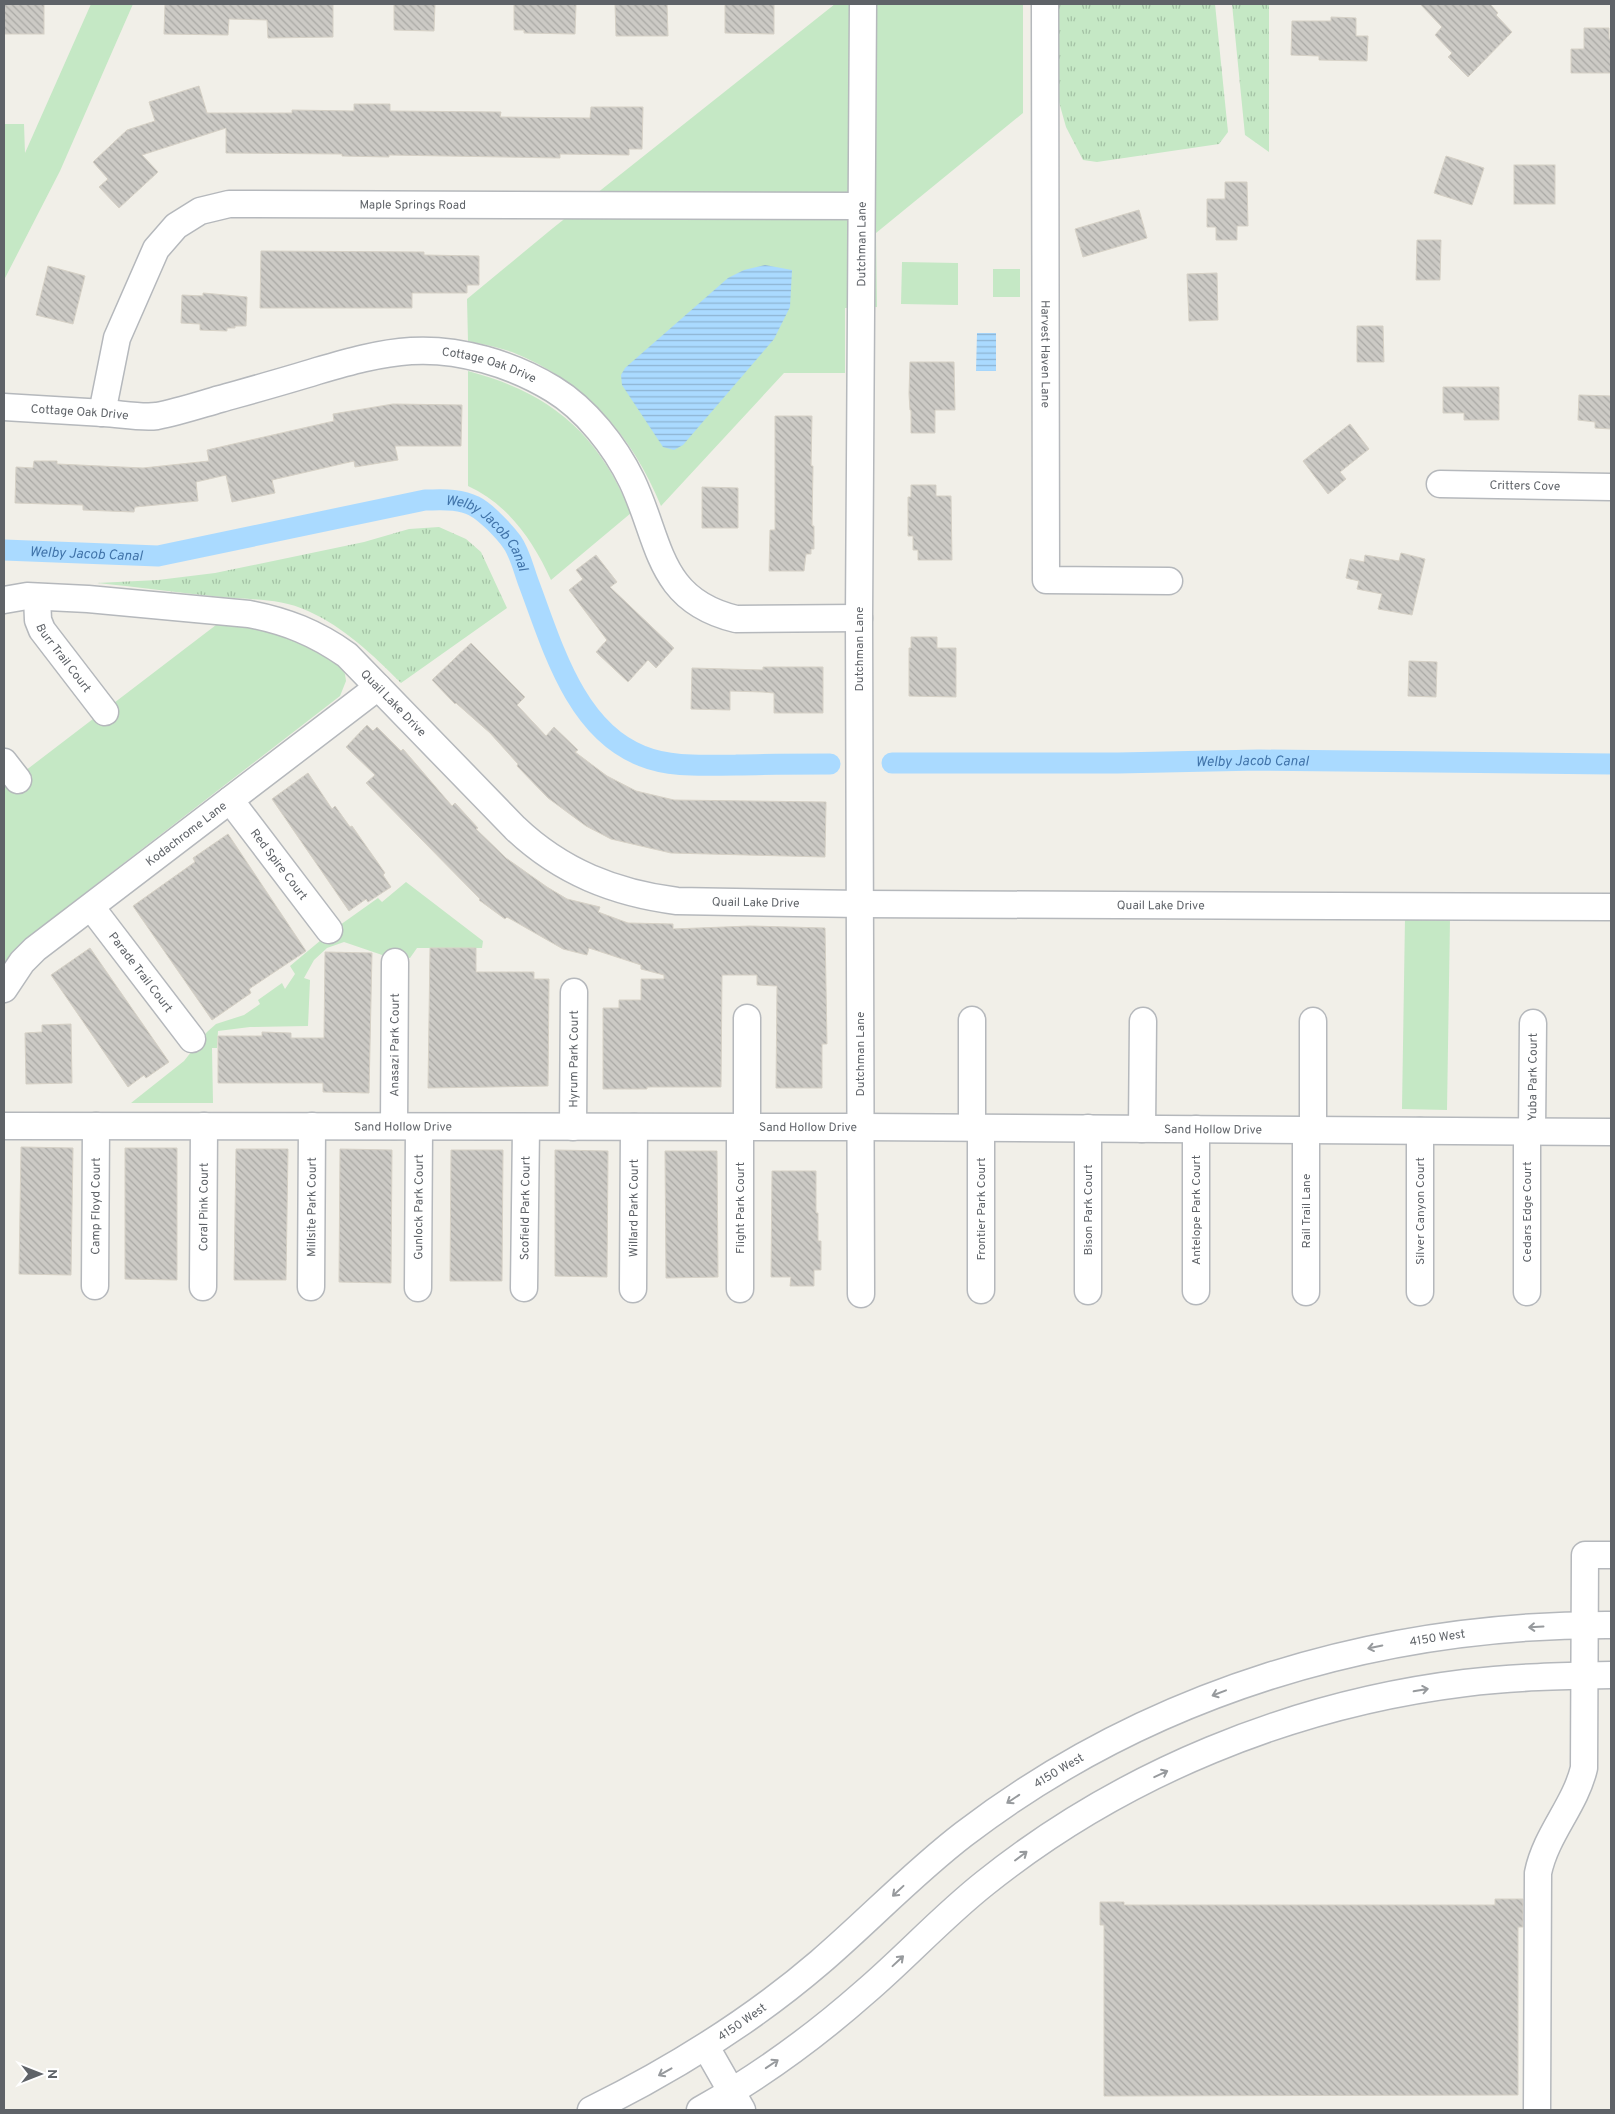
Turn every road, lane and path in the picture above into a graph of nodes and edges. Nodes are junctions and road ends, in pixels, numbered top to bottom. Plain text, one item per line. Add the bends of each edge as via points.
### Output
1 (863, 4) edge
2 (1045, 4) edge
3 (860, 206) junction
4 (4, 407) edge
5 (102, 412) junction
6 (1440, 484) dead end
7 (1611, 487) edge
8 (1169, 581) dead end
9 (37, 597) junction
10 (4, 600) edge
11 (858, 618) junction
12 (378, 686) junction
13 (105, 712) dead end
14 (230, 800) junction
15 (860, 904) junction
16 (90, 907) junction
17 (1611, 907) edge
18 (329, 930) dead end
19 (395, 962) dead end
20 (4, 989) edge
21 (574, 992) dead end
22 (747, 1018) dead end
23 (972, 1020) dead end
24 (1142, 1021) dead end
25 (1313, 1021) dead end
26 (1533, 1023) dead end
27 (192, 1039) dead end
28 (4, 1126) edge
29 (96, 1126) junction
30 (204, 1126) junction
31 (312, 1126) junction
32 (406, 1126) junction
33 (526, 1127) junction
34 (573, 1127) junction
35 (634, 1127) junction
36 (744, 1127) junction
37 (861, 1127) junction
38 (977, 1128) junction
39 (1088, 1128) junction
40 (1142, 1129) junction
41 (1196, 1129) junction
42 (1309, 1130) junction
43 (1420, 1130) junction
44 (1530, 1131) junction
45 (1611, 1132) edge
46 (95, 1286) dead end
47 (203, 1287) dead end
48 (311, 1287) dead end
49 (418, 1288) dead end
50 (524, 1288) dead end
51 (633, 1288) dead end
52 (740, 1289) dead end
53 (981, 1290) dead end
54 (1088, 1291) dead end
55 (1196, 1291) dead end
56 (1306, 1292) dead end
57 (1420, 1292) dead end
58 (1527, 1292) dead end
59 (861, 1294) dead end
60 (1611, 1555) edge
61 (1585, 1625) junction
62 (1611, 1625) edge
63 (1611, 1675) edge
64 (1585, 1676) junction
65 (706, 2047) junction
66 (737, 2101) edge
67 (591, 2110) edge
68 (700, 2110) edge
69 (1538, 2110) edge

1 - 3 street, Dutchman Lane
2 - 8 street, Harvest Haven Lane via 1046,580
3 - 5 street, Maple Springs Road via 229,204 200,211 176,226 156,249 117,338
3 - 11 street, Dutchman Lane
4 - 5 street, Cottage Oak Drive
5 - 11 street, Cottage Oak Drive via 154,416 365,357 412,351 479,358 517,370 554,389 582,411 609,443 631,479 662,560 677,586 698,605 736,619
6 - 7 street, Critters Cove
9 - 10 street, Quail Lake Drive
9 - 12 street, Quail Lake Drive via 130,602 273,619 331,643
9 - 13 street, Burr Trail Court via 42,630
11 - 15 street, Dutchman Lane
12 - 14 street, Kodachrome Lane
12 - 15 street, Quail Lake Drive via 530,842 583,876 628,893 678,901
14 - 16 street, Kodachrome Lane
14 - 18 street, Red Spire Court
15 - 17 street, Quail Lake Drive
15 - 37 street, Dutchman Lane
16 - 20 street, Kodachrome Lane via 35,949
16 - 27 street, Parade Trail Court
19 - 32 street, Anasazi Park Court
21 - 34 street, Hyrum Park Court
22 - 36 street, Flight Park Court
23 - 38 street, Frontier Park Court
24 - 40 street
25 - 42 street, Rail Trail Lane
26 - 44 street, Yuba Park Court
28 - 29 street, Sand Hollow Drive
29 - 30 street, Sand Hollow Drive
29 - 46 street, Camp Floyd Court
30 - 31 street, Sand Hollow Drive
30 - 47 street, Coral Pink Court
31 - 32 street, Sand Hollow Drive
31 - 48 street, Millsite Park Court
32 - 33 street, Sand Hollow Drive
32 - 49 street, Gunlock Park Court
33 - 34 street, Sand Hollow Drive
33 - 50 street, Scofield Park Court
34 - 35 street, Sand Hollow Drive
35 - 36 street, Sand Hollow Drive
35 - 51 street, Willard Park Court
36 - 37 street, Sand Hollow Drive
36 - 52 street, Flight Park Court
37 - 38 street, Sand Hollow Drive
37 - 59 street, Dutchman Lane
38 - 39 street, Sand Hollow Drive
38 - 53 street, Frontier Park Court
39 - 40 street, Sand Hollow Drive
39 - 54 street, Bison Park Court
40 - 41 street, Sand Hollow Drive
41 - 42 street, Sand Hollow Drive
41 - 55 street, Antelope Park Court
42 - 43 street, Sand Hollow Drive
42 - 56 street, Rail Trail Lane
43 - 44 street, Sand Hollow Drive
43 - 57 street, Silver Canyon Court
44 - 45 street, Sand Hollow Drive
44 - 58 street, Cedars Edge Court
60 - 61 street via 1585,1555
61 - 62 street, 4150 West
61 - 64 street
61 -> 65 street, 4150 West via 1429,1637 1332,1656 1236,1687 1138,1728 1041,1782 964,1834 788,1989
63 - 64 street
66 -> 64 street via 986,1883 1090,1812 1158,1775 1255,1734 1373,1699 1464,1683
64 - 69 street via 1585,1754 1581,1781 1546,1845 1538,1873
65 - 66 street
65 -> 67 street, 4150 West
66 - 68 street

